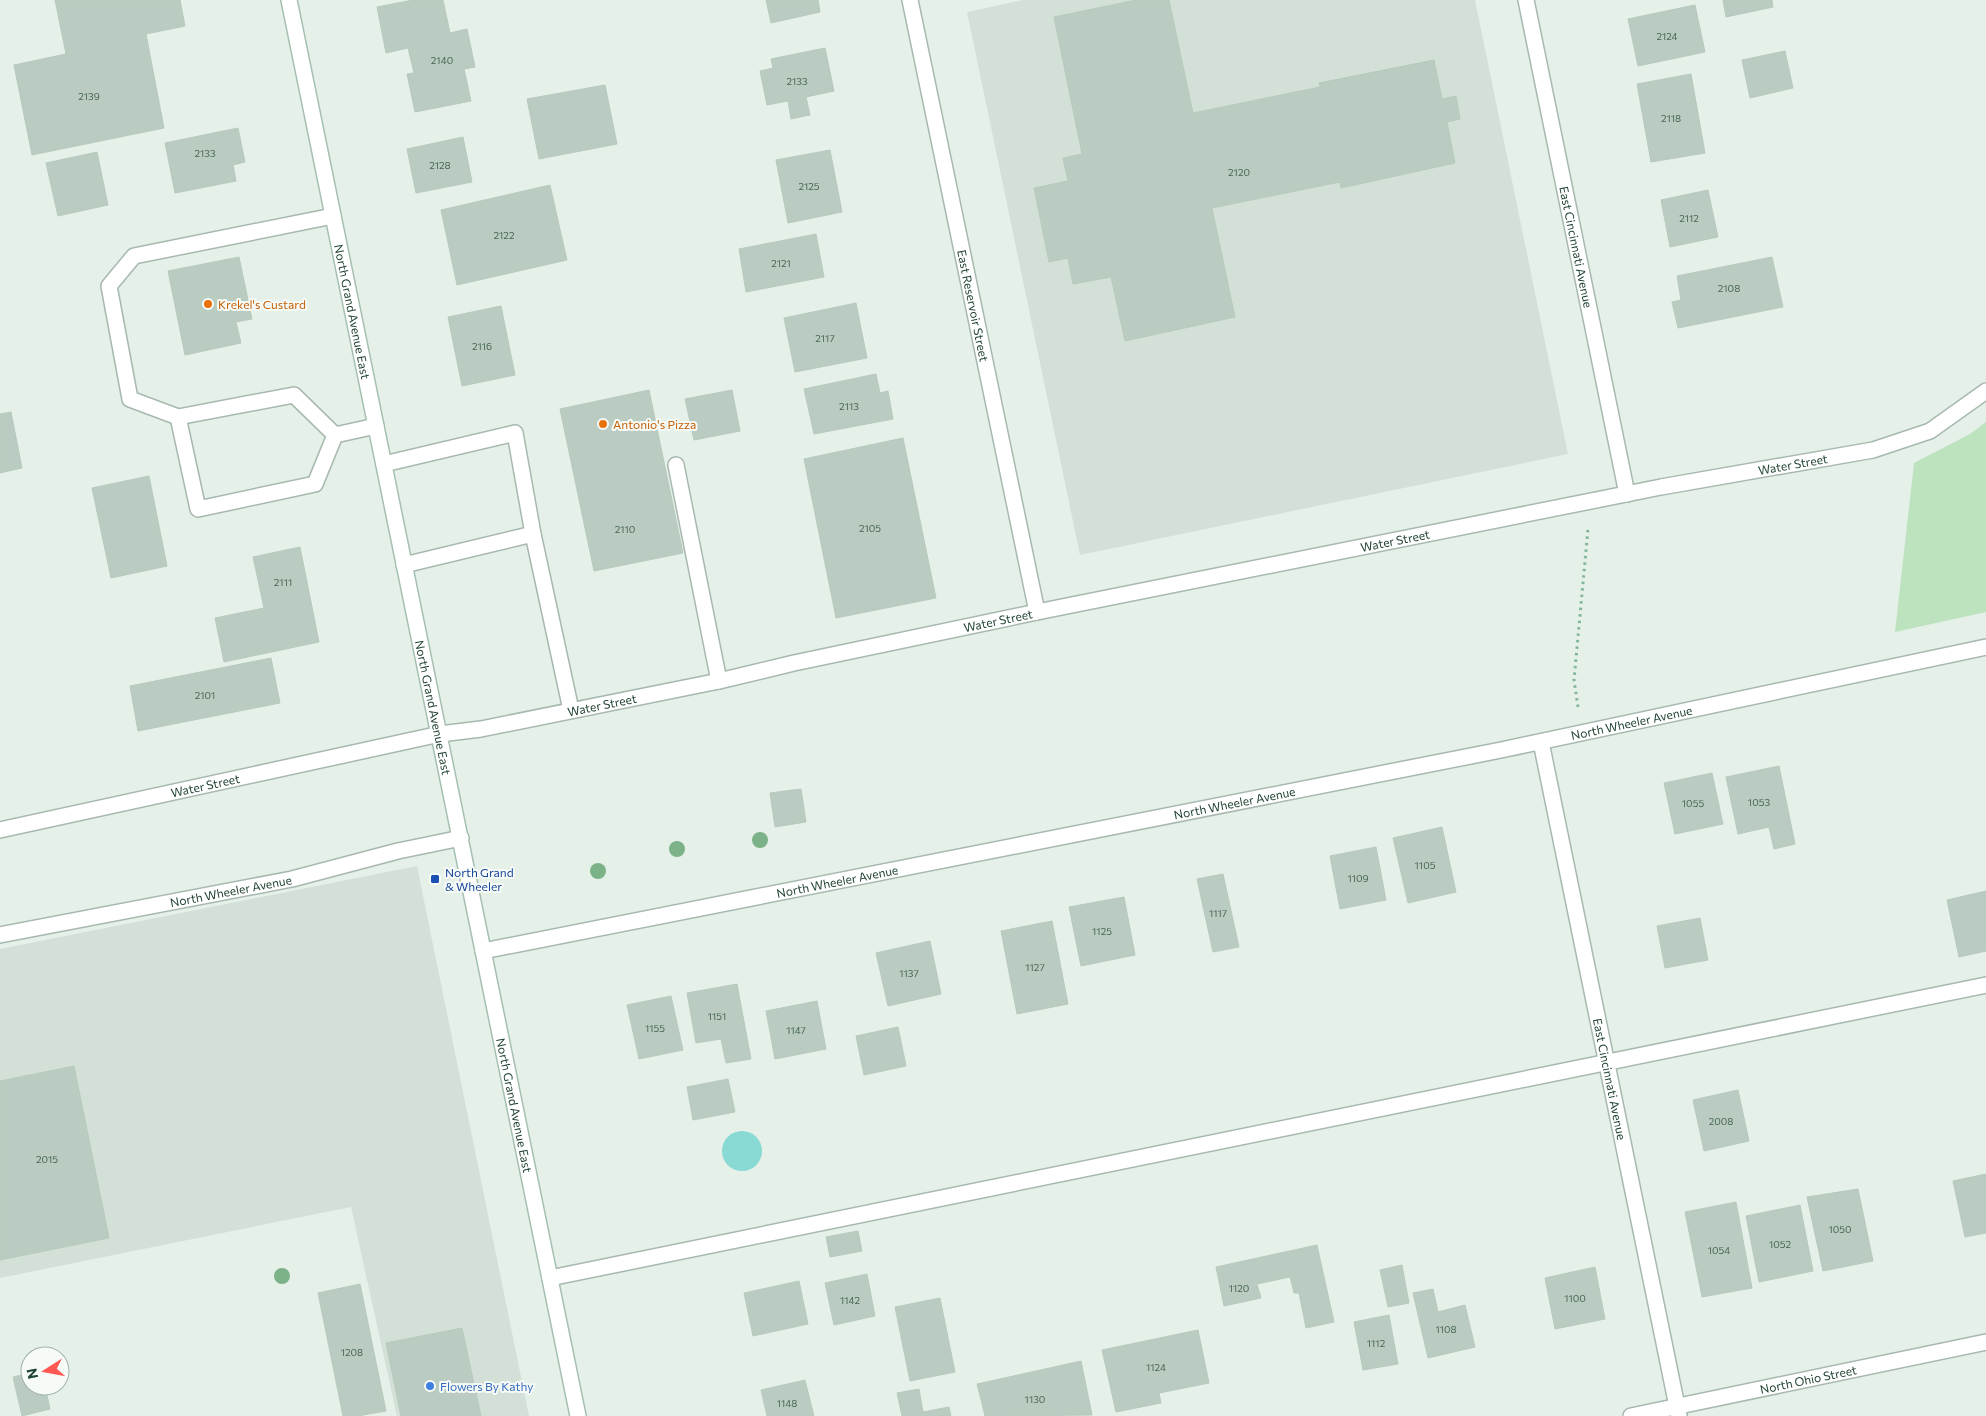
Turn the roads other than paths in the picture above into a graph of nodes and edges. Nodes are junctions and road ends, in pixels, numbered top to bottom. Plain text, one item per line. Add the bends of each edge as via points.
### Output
1 (289, 0) edge
2 (910, 0) edge
3 (1526, 0) edge
4 (333, 216) junction
5 (1986, 391) edge
6 (178, 417) junction
7 (376, 426) junction
8 (335, 435) junction
9 (384, 464) junction
10 (676, 465) dead end
11 (1627, 494) junction
12 (533, 534) junction
13 (404, 565) junction
14 (1037, 612) junction
15 (1986, 647) edge
16 (719, 681) junction
17 (571, 710) junction
18 (440, 734) junction
19 (1541, 742) junction
20 (0, 830) edge
21 (461, 838) junction
22 (0, 936) edge
23 (483, 951) junction
24 (1986, 985) edge
25 (1608, 1062) junction
26 (550, 1278) junction
27 (1986, 1342) edge
28 (1678, 1411) edge
29 (578, 1416) edge
30 (1631, 1416) edge

1 - 4 street, North Grand Avenue East
2 - 14 street, East Reservoir Street
3 - 11 street, East Cincinnati Avenue
4 - 6 street via 134,256 109,286 130,399
4 - 7 street, North Grand Avenue East
5 - 11 street, Water Street via 1930,431 1874,450
6 - 8 street via 294,395
6 - 8 street via 198,509 315,484
7 - 8 street
7 - 9 street, North Grand Avenue East
9 - 12 street via 515,433
9 - 13 street, North Grand Avenue East
10 - 16 street
11 - 14 street, Water Street
12 - 13 street
12 - 17 street
13 - 18 street, North Grand Avenue East
14 - 16 street, Water Street
15 - 19 street, North Wheeler Avenue
16 - 17 street, Water Street
17 - 18 street, Water Street
18 - 20 street, Water Street
18 - 21 street, North Grand Avenue East
19 - 23 street, North Wheeler Avenue
19 - 25 street, East Cincinnati Avenue
21 - 22 street, North Wheeler Avenue via 292,879
21 - 23 street, North Grand Avenue East
23 - 26 street, North Grand Avenue East
24 - 25 street
25 - 26 street
25 - 28 street, East Cincinnati Avenue
26 - 29 street, North Grand Avenue East
27 - 28 street, North Ohio Street
28 - 30 street, North Ohio Street

